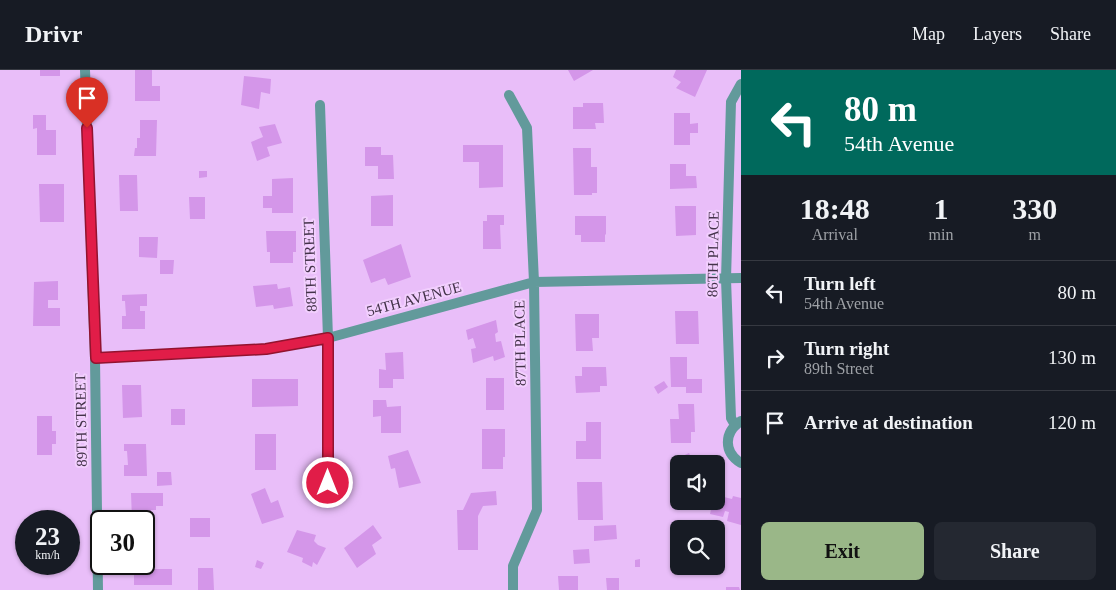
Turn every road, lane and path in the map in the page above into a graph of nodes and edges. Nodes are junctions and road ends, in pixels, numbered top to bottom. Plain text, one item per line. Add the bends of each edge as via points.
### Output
1 (85, 70) edge
2 (741, 84) edge
3 (509, 95) dead end
4 (320, 105) dead end
5 (741, 278) edge
6 (726, 279) junction
7 (534, 282) junction
8 (328, 338) junction
9 (96, 358) junction
10 (738, 423) edge
11 (741, 463) edge
12 (328, 483) dead end
13 (98, 590) edge
14 (513, 590) edge

1 - 9 street, 89TH STREET
2 - 6 street, 86TH PLACE via 731,102
3 - 7 street, 87TH PLACE via 527,128
4 - 8 street, 88TH STREET
5 - 6 street, 54TH AVENUE
6 - 7 street, 54TH AVENUE
6 - 10 street, 86TH PLACE via 731,418
7 - 8 street, 54TH AVENUE
7 - 14 street, 87TH PLACE via 537,510 513,566
8 - 9 street, 54TH AVENUE via 266,349
8 - 12 street, 88TH STREET
9 - 13 street, 89TH STREET
10 - 11 street, 86TH PLACE via 730,431 728,446

